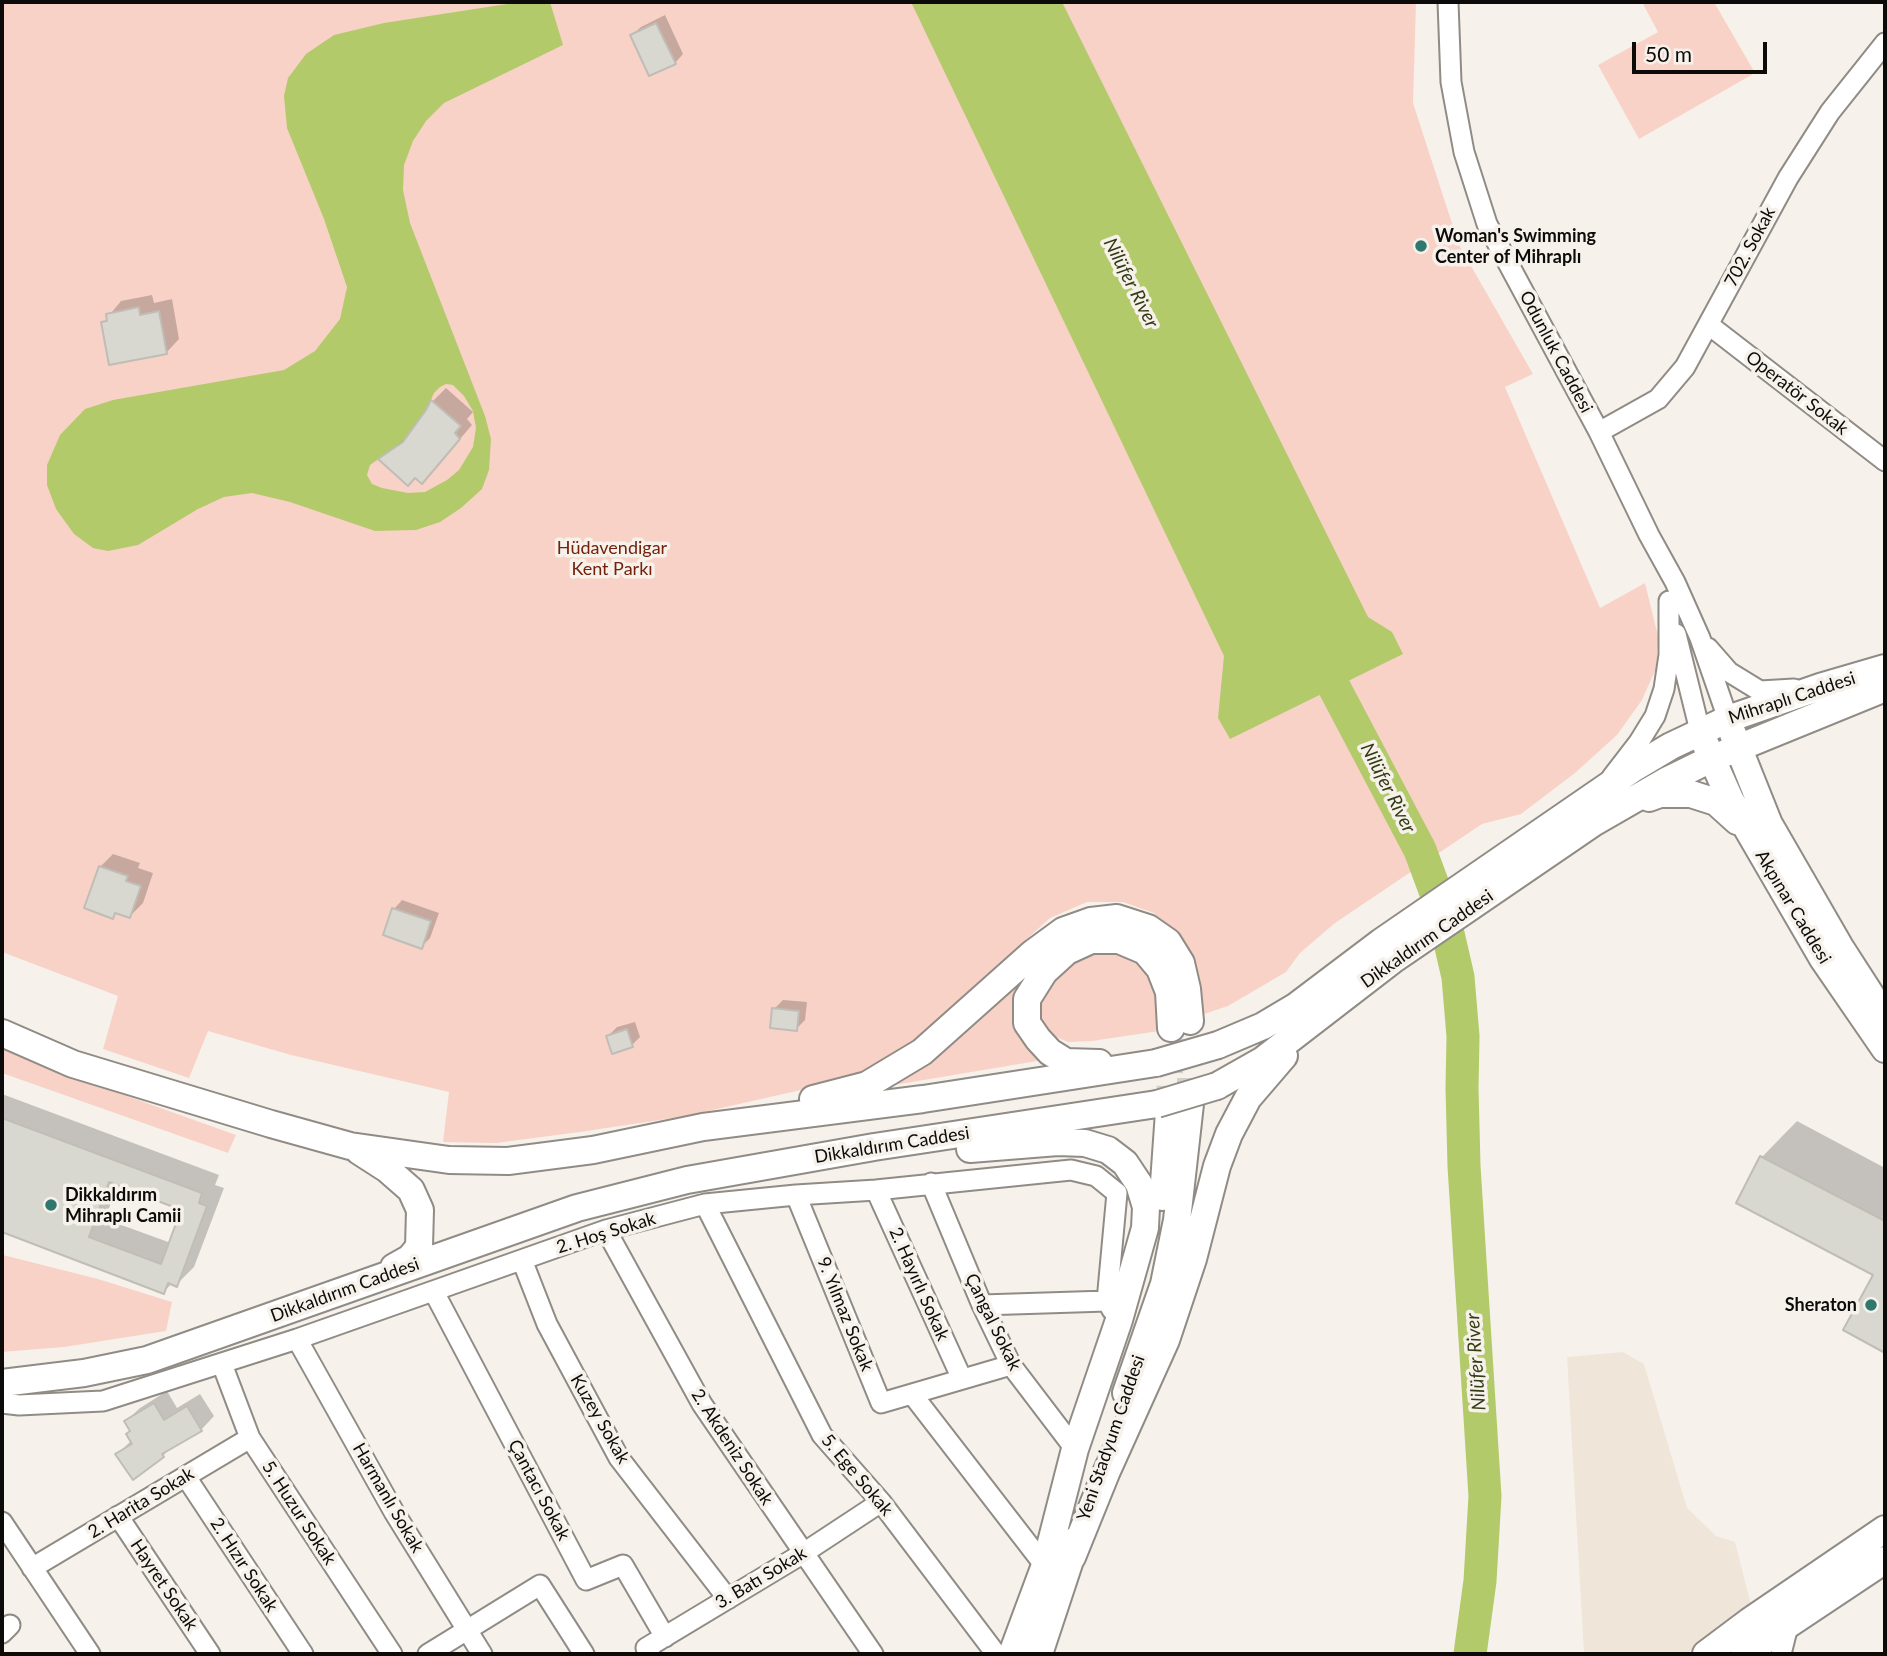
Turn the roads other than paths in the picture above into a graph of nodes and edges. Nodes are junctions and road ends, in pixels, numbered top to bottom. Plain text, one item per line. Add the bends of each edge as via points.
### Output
1 (1448, 2) edge
2 (1885, 43) edge
3 (1709, 325) junction
4 (1599, 432) junction
5 (1885, 461) edge
6 (1649, 535) junction
7 (1668, 601) junction
8 (1700, 638) junction
9 (1885, 668) edge
10 (1820, 687) junction
11 (1885, 688) edge
12 (1809, 717) junction
13 (1728, 719) junction
14 (1700, 731) junction
15 (1738, 748) junction
16 (1711, 759) junction
17 (1599, 793) junction
18 (1593, 823) junction
19 (1759, 829) junction
20 (1538, 849) junction
21 (1387, 950) junction
22 (1330, 1010) junction
23 (1885, 1017) edge
24 (2, 1033) edge
25 (1885, 1049) edge
26 (1156, 1063) junction
27 (1172, 1107) junction
28 (703, 1127) junction
29 (350, 1146) junction
30 (762, 1167) junction
31 (931, 1184) junction
32 (876, 1190) junction
33 (796, 1195) junction
34 (705, 1204) junction
35 (1169, 1225) junction
36 (606, 1230) junction
37 (522, 1260) junction
38 (365, 1285) junction
39 (434, 1292) junction
40 (982, 1305) junction
41 (1113, 1310) junction
42 (297, 1339) junction
43 (222, 1364) junction
44 (1011, 1364) junction
45 (962, 1379) junction
46 (10, 1380) edge
47 (912, 1394) junction
48 (2, 1403) edge
49 (250, 1438) junction
50 (1075, 1449) junction
51 (186, 1476) junction
52 (881, 1502) junction
53 (118, 1517) junction
54 (2, 1522) edge
55 (1885, 1529) edge
56 (803, 1554) junction
57 (1072, 1557) junction
58 (1885, 1560) edge
59 (1045, 1566) junction
60 (32, 1568) junction
61 (1796, 1590) junction
62 (728, 1599) junction
63 (1789, 1622) junction
64 (467, 1630) junction
65 (665, 1637) junction
66 (90, 1654) edge
67 (210, 1654) edge
68 (303, 1654) edge
69 (392, 1654) edge
70 (428, 1654) edge
71 (482, 1654) edge
72 (584, 1654) edge
73 (650, 1654) edge
74 (873, 1654) edge
75 (996, 1654) edge
76 (1012, 1654) edge
77 (1040, 1654) edge
78 (1706, 1654) edge
79 (1744, 1654) edge
80 (1781, 1654) edge

1 - 4 street, Odunluk Caddesi via 1451,82 1464,152 1487,224
2 - 3 street, 702. Sokak via 1830,112 1795,167
3 - 4 street, 702. Sokak via 1685,367 1658,399
3 - 5 street, Operatör Sokak
4 - 6 street, Odunluk Caddesi
6 - 7 street
6 - 8 street
7 - 14 street
7 - 17 street via 1669,655 1655,716
8 - 10 street via 1729,672 1760,691
8 - 13 street
9 - 10 main road, Mihraplı Caddesi
10 - 13 main road, Mihraplı Caddesi
11 - 12 main road, Mihraplı Caddesi
12 - 15 main road, Mihraplı Caddesi
12 - 19 main road via 1778,738 1764,757 1759,773
13 - 14 main road, Mihraplı Caddesi
13 - 15 main road, Akpınar Caddesi
14 - 16 main road, Akpınar Caddesi
14 - 17 main road, Dikkaldırım Caddesi
15 - 16 main road, Mihraplı Caddesi
15 - 19 main road, Akpınar Caddesi
16 - 18 main road, Dikkaldırım Caddesi
16 - 19 main road, Akpınar Caddesi
17 - 20 main road, Dikkaldırım Caddesi
18 - 19 main road via 1660,794 1691,794 1716,802
18 - 20 main road, Dikkaldırım Caddesi
19 - 23 main road, Akpınar Caddesi
19 - 25 main road, Akpınar Caddesi via 1823,959
20 - 21 main road, Dikkaldırım Caddesi
21 - 22 main road, Dikkaldırım Caddesi
21 - 26 main road, Dikkaldırım Caddesi, bridge via 1263,1026
22 - 27 main road, Dikkaldırım Caddesi, bridge via 1263,1060
22 - 57 main road via 1248,1097 1229,1134 1166,1340
24 - 29 main road, Dikkaldırım Caddesi via 73,1064
26 - 28 main road, Dikkaldırım Caddesi
26 - 28 main road via 1066,1062 1050,1052 1027,1023 1027,999 1044,972 1067,951 1091,940 1119,940 1145,951 1160,969 1180,1024 1187,989 1181,963 1168,942 1148,928 1117,918 1091,920 1063,930 922,1052 867,1085
27 - 30 main road, Dikkaldırım Caddesi via 874,1147
27 - 35 main road
28 - 29 main road, Dikkaldırım Caddesi via 593,1150 508,1161 449,1160
29 - 38 main road via 411,1190 421,1210 419,1247 410,1258
30 - 38 main road, Dikkaldırım Caddesi via 687,1180 577,1208
30 - 41 main road via 1058,1142 1108,1150 1125,1163 1139,1184 1146,1207 1145,1228
31 - 32 street, 2. Hoş Sokak
31 - 40 street, Çangal Sokak
31 - 41 street, 2. Hoş Sokak via 1071,1170 1096,1176 1116,1193
32 - 33 street, 2. Hoş Sokak
32 - 45 street, 2. Hayırlı Sokak
33 - 34 street, 2. Hoş Sokak
33 - 47 street, 9. Yılmaz Sokak via 881,1403
34 - 36 street, 2. Hoş Sokak
34 - 52 street, 5. Ege Sokak via 822,1435
35 - 57 main road, Yeni Stadyum Caddesi via 1164,1284
35 - 59 main road, Yeni Stadyum Caddesi
36 - 37 street, 2. Hoş Sokak
36 - 56 street, 2. Akdeniz Sokak via 702,1404
37 - 39 street, 2. Hoş Sokak
37 - 62 street, Kuzey Sokak via 547,1324 620,1458
38 - 46 main road, Dikkaldırım Caddesi via 147,1360 84,1373
39 - 42 street, 2. Hoş Sokak
39 - 65 street, Çantacı Sokak via 586,1580 623,1565
40 - 41 street
40 - 44 street, Çangal Sokak
41 - 50 main road
42 - 43 street, 2. Hoş Sokak
42 - 64 street, Harmanlı Sokak via 394,1512
43 - 48 street, 2. Hoş Sokak via 103,1401
43 - 49 street, 5. Huzur Sokak
44 - 45 street, 9. Yılmaz Sokak
44 - 50 street, Çangal Sokak
45 - 47 street, 9. Yılmaz Sokak
47 - 59 street
49 - 51 street, 2. Harita Sokak
49 - 69 street, 5. Huzur Sokak
50 - 59 main road
51 - 53 street, 2. Harita Sokak
51 - 68 street, 2. Hızır Sokak
52 - 56 street, 3. Batı Sokak
52 - 75 street, 5. Ege Sokak
53 - 60 street, 2. Harita Sokak
53 - 67 street, Hayret Sokak
54 - 60 street
55 - 61 main road
56 - 62 street, 3. Batı Sokak
56 - 74 street, 2. Akdeniz Sokak
57 - 77 main road, Yeni Stadyum Caddesi
58 - 63 main road
59 - 76 main road, Yeni Stadyum Caddesi
60 - 66 street
61 - 63 street
61 - 78 main road
62 - 65 street, 3. Batı Sokak
63 - 79 main road
63 - 80 street
64 - 70 street
64 - 71 street, Harmanlı Sokak
64 - 72 street via 540,1585
65 - 73 street, 3. Batı Sokak via 646,1648

